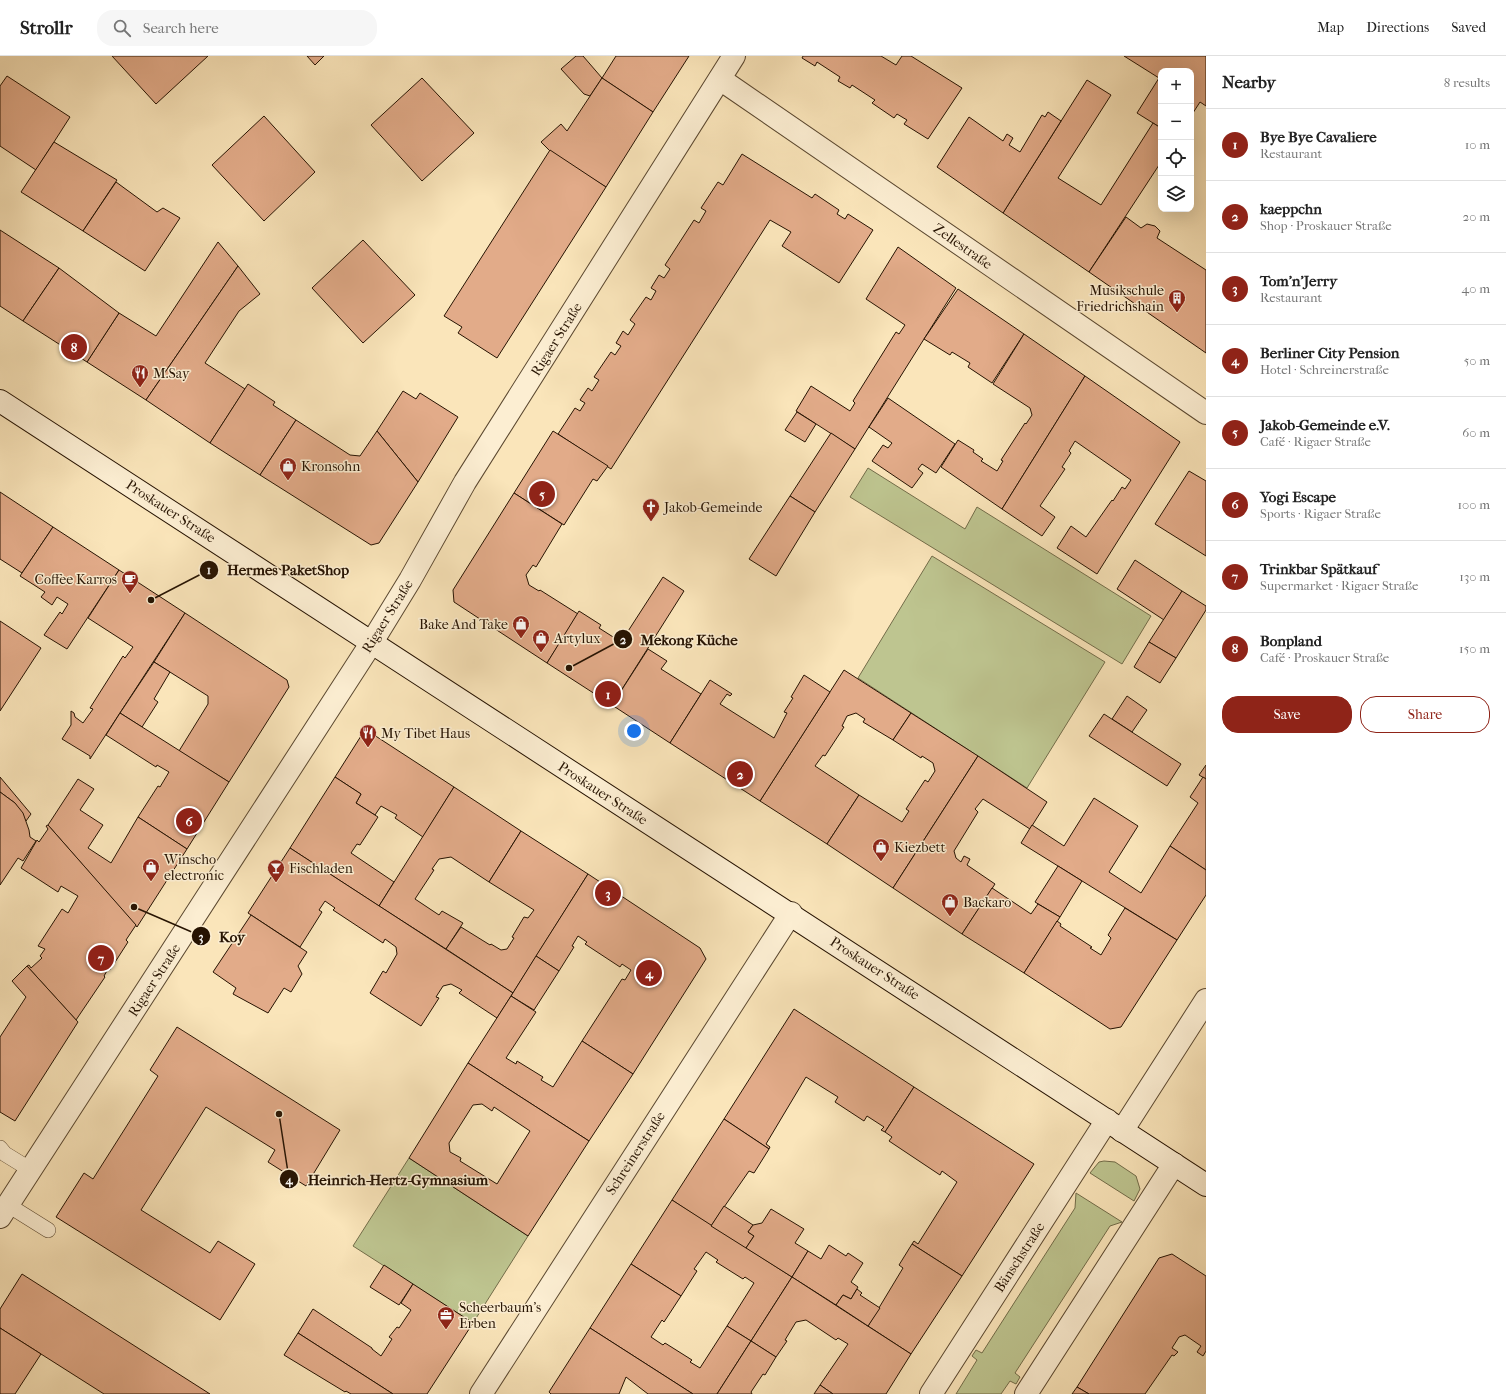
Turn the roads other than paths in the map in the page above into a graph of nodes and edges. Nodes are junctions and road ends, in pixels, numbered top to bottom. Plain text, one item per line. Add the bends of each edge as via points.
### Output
1 (734, 56) edge
2 (720, 79) junction
3 (0, 401) edge
4 (1206, 413) edge
5 (372, 642) junction
6 (791, 913) junction
7 (1206, 1000) edge
8 (1114, 1126) junction
9 (0, 1148) edge
10 (1174, 1164) junction
11 (31, 1170) junction
12 (1206, 1185) edge
13 (4, 1211) edge
14 (48, 1230) dead end
15 (480, 1394) edge
16 (931, 1394) edge
17 (1026, 1394) edge

1 - 2 street, Rigaer Straße
2 - 4 street, Zellestraße
2 - 5 street, Rigaer Straße via 465,482
3 - 5 street, Proskauer Straße
5 - 6 street, Proskauer Straße
5 - 11 street, Rigaer Straße
6 - 8 street, Proskauer Straße
6 - 15 street, Schreinerstraße
7 - 8 street, Bänschstraße
8 - 10 street, Proskauer Straße
8 - 16 street, Bänschstraße
9 - 11 lane
10 - 12 street, Proskauer Straße
10 - 17 street
11 - 13 street, Rigaer Straße
13 - 14 lane

